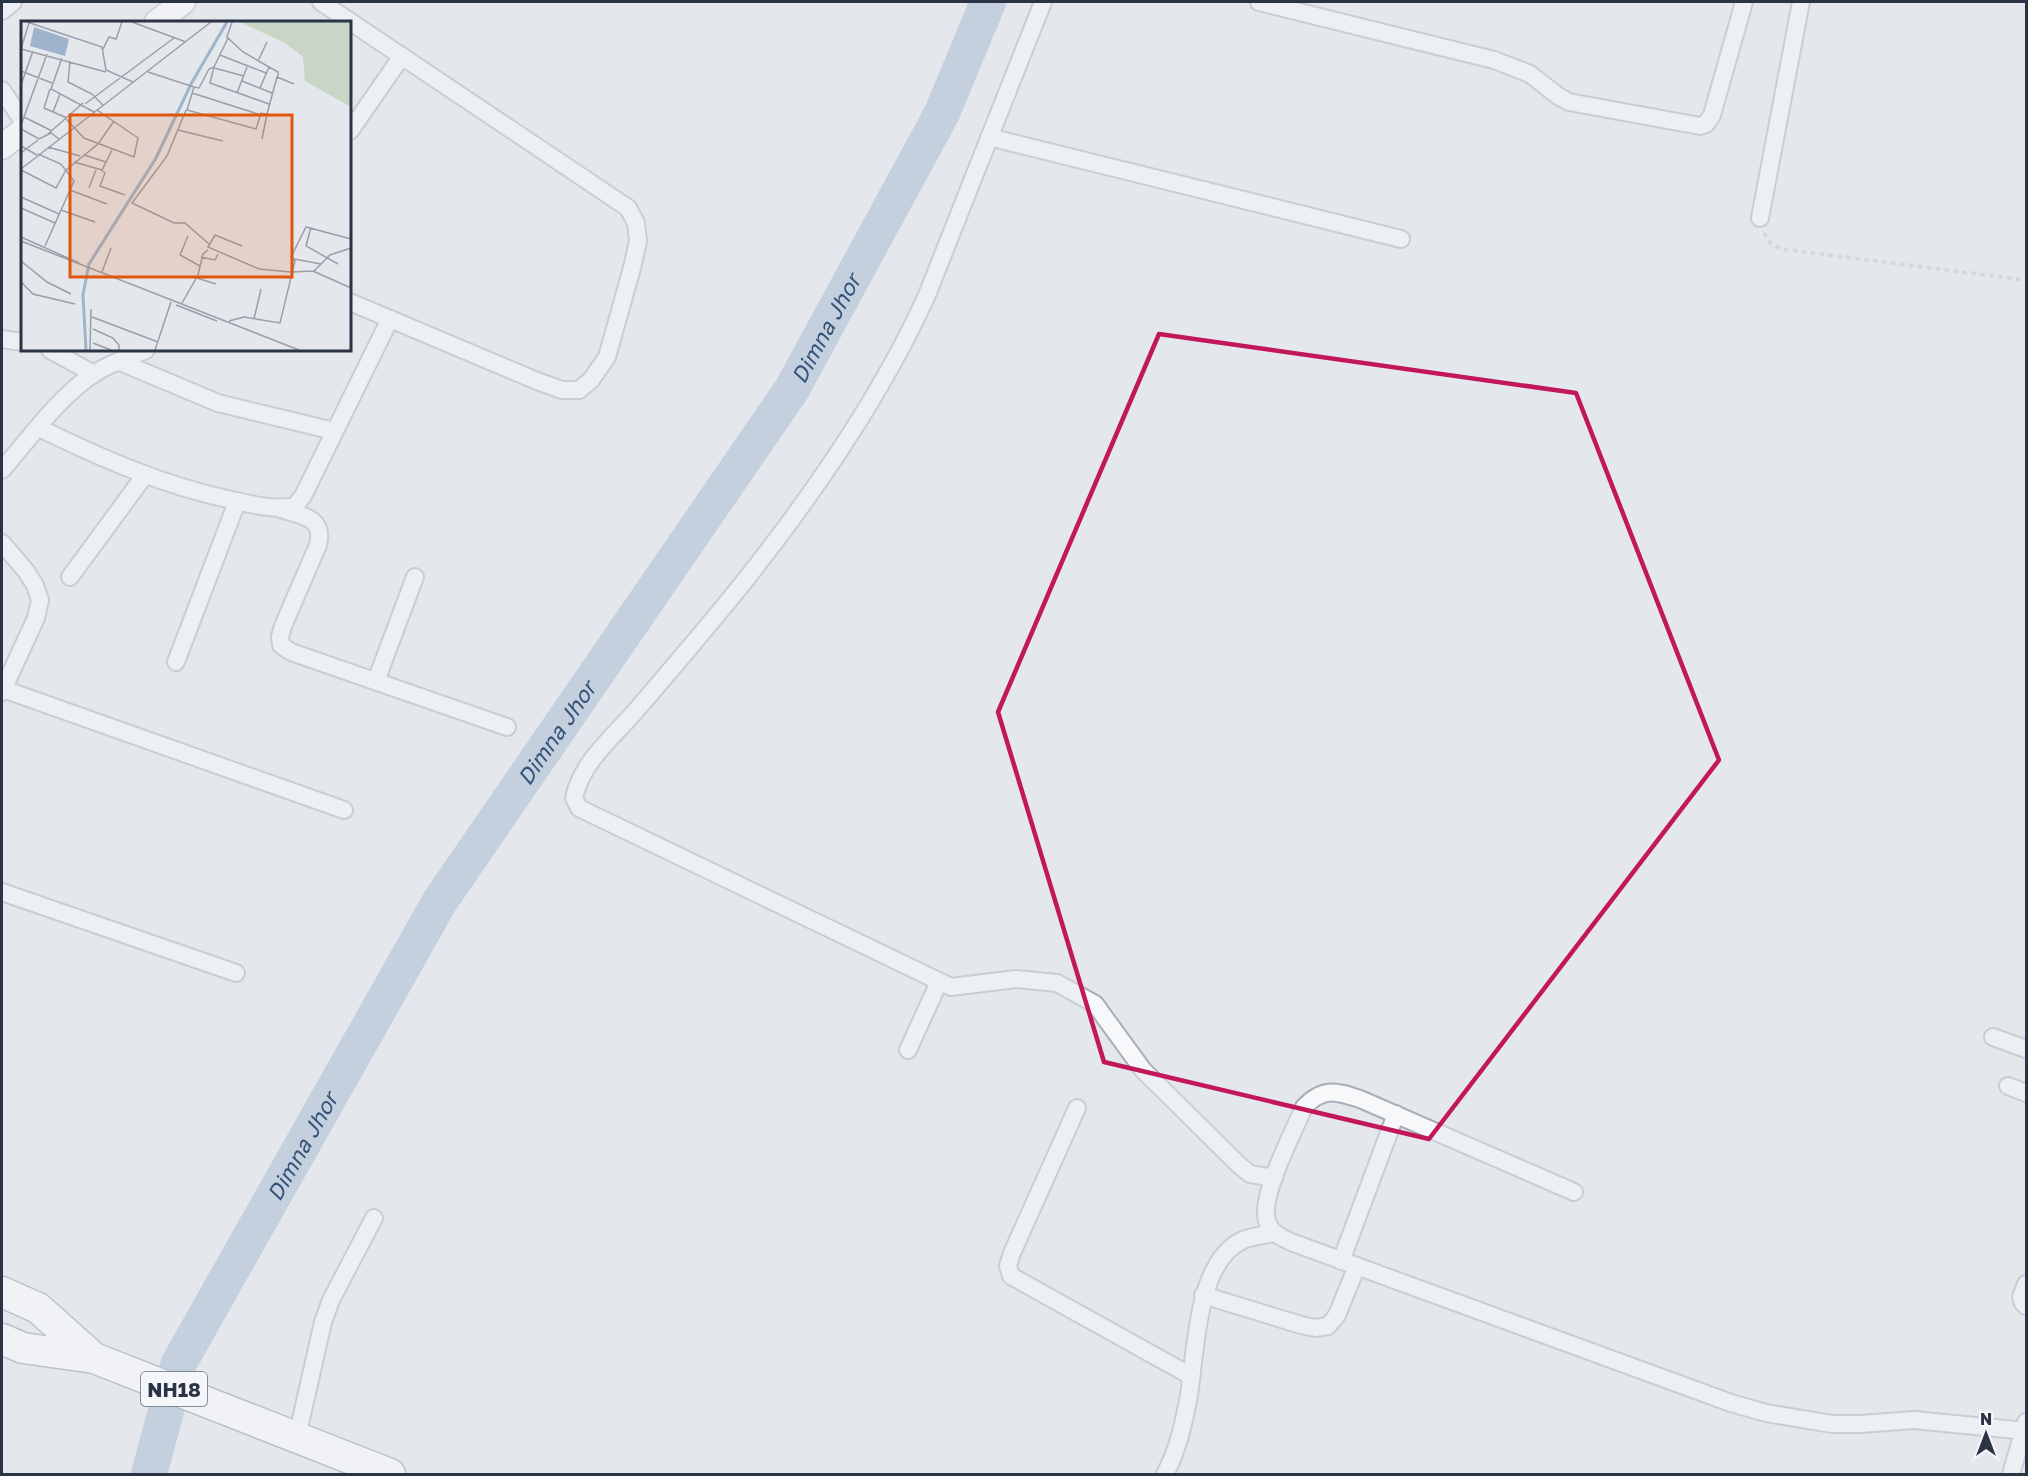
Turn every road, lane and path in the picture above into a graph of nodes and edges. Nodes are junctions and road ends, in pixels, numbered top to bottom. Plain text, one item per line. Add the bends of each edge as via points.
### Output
1 (13, 2) edge
2 (183, 2) edge
3 (321, 2) edge
4 (1043, 2) edge
5 (1259, 2) edge
6 (1740, 2) edge
7 (1801, 2) edge
8 (2, 11) edge
9 (158, 21) edge
10 (350, 21) edge
11 (351, 22) edge
12 (402, 56) junction
13 (2, 90) edge
14 (21, 118) edge
15 (351, 130) edge
16 (21, 132) edge
17 (989, 137) junction
18 (2, 147) edge
19 (1760, 218) joint
20 (1401, 239) dead end
21 (2026, 280) edge
22 (351, 302) edge
23 (390, 319) junction
24 (2, 339) edge
25 (21, 342) edge
26 (52, 351) edge
27 (143, 351) edge
28 (118, 361) junction
29 (94, 374) junction
30 (39, 428) junction
31 (334, 431) junction
32 (2, 470) edge
33 (146, 475) junction
34 (237, 502) junction
35 (279, 508) junction
36 (2, 543) edge
37 (415, 576) dead end
38 (70, 577) dead end
39 (176, 662) dead end
40 (376, 681) junction
41 (2, 690) edge
42 (507, 727) dead end
43 (344, 810) dead end
44 (2, 892) edge
45 (236, 974) dead end
46 (939, 982) junction
47 (1993, 1037) dead end
48 (2026, 1049) edge
49 (908, 1050) dead end
50 (2008, 1086) dead end
51 (2026, 1093) edge
52 (1077, 1108) dead end
53 (1396, 1114) junction
54 (1274, 1178) junction
55 (1574, 1192) dead end
56 (374, 1218) dead end
57 (1274, 1233) junction
58 (1349, 1264) junction
59 (2026, 1284) edge
60 (2, 1292) edge
61 (1203, 1295) junction
62 (2026, 1306) edge
63 (2, 1340) edge
64 (94, 1358) junction
65 (1191, 1376) junction
66 (2025, 1428) edge
67 (297, 1437) junction
68 (390, 1474) edge
69 (1165, 1474) edge
70 (2011, 1474) edge

1 - 8 street
2 - 9 street
3 - 10 street
4 - 17 street
5 - 6 street via 1494,60 1530,74 1569,102 1700,126 1712,115
7 - 19 street
11 - 12 street
12 - 15 street
12 - 23 street via 628,208 636,223 638,241 607,357 579,390 562,390 537,381
13 - 14 street
16 - 18 street
17 - 20 street
17 - 46 street via 911,332 819,483 746,579 602,747 576,786 574,798 579,808
19 - 21 path via 1764,235 1782,249
22 - 23 street
23 - 31 street
24 - 25 street
26 - 29 street
27 - 28 street
28 - 29 street
28 - 31 street via 218,403
29 - 30 street via 71,391
30 - 32 street
30 - 33 street
31 - 35 street via 303,496 295,506
33 - 34 street
33 - 38 street
34 - 35 street
34 - 39 street
35 - 40 street via 306,517 317,524 321,534 279,636 281,645
36 - 41 street via 26,570 40,600 36,618
37 - 40 street
40 - 42 street
41 - 43 street
44 - 45 street
46 - 49 street
46 - 54 street via 951,987 1016,979 1057,983 1095,1004 1143,1070 1239,1165 1250,1174
47 - 48 street
50 - 51 street
52 - 65 street via 1012,1253 1008,1266 1011,1276
53 - 54 street via 1340,1093 1326,1092 1313,1097 1304,1107
53 - 55 street
53 - 58 street
54 - 57 street via 1266,1206 1267,1221
56 - 67 street via 323,1322
57 - 58 street
57 - 61 street via 1243,1239 1228,1249
58 - 61 street via 1337,1315 1328,1326 1301,1325
58 - 66 street via 1766,1413 1832,1424 1914,1420
59 - 62 street via 2021,1297
60 - 64 highway, NH18 via 38,1308
61 - 65 street
63 - 64 highway, NH18 via 23,1348
64 - 67 highway, NH18
65 - 69 street via 1182,1429
66 - 70 street
67 - 68 highway, NH18

